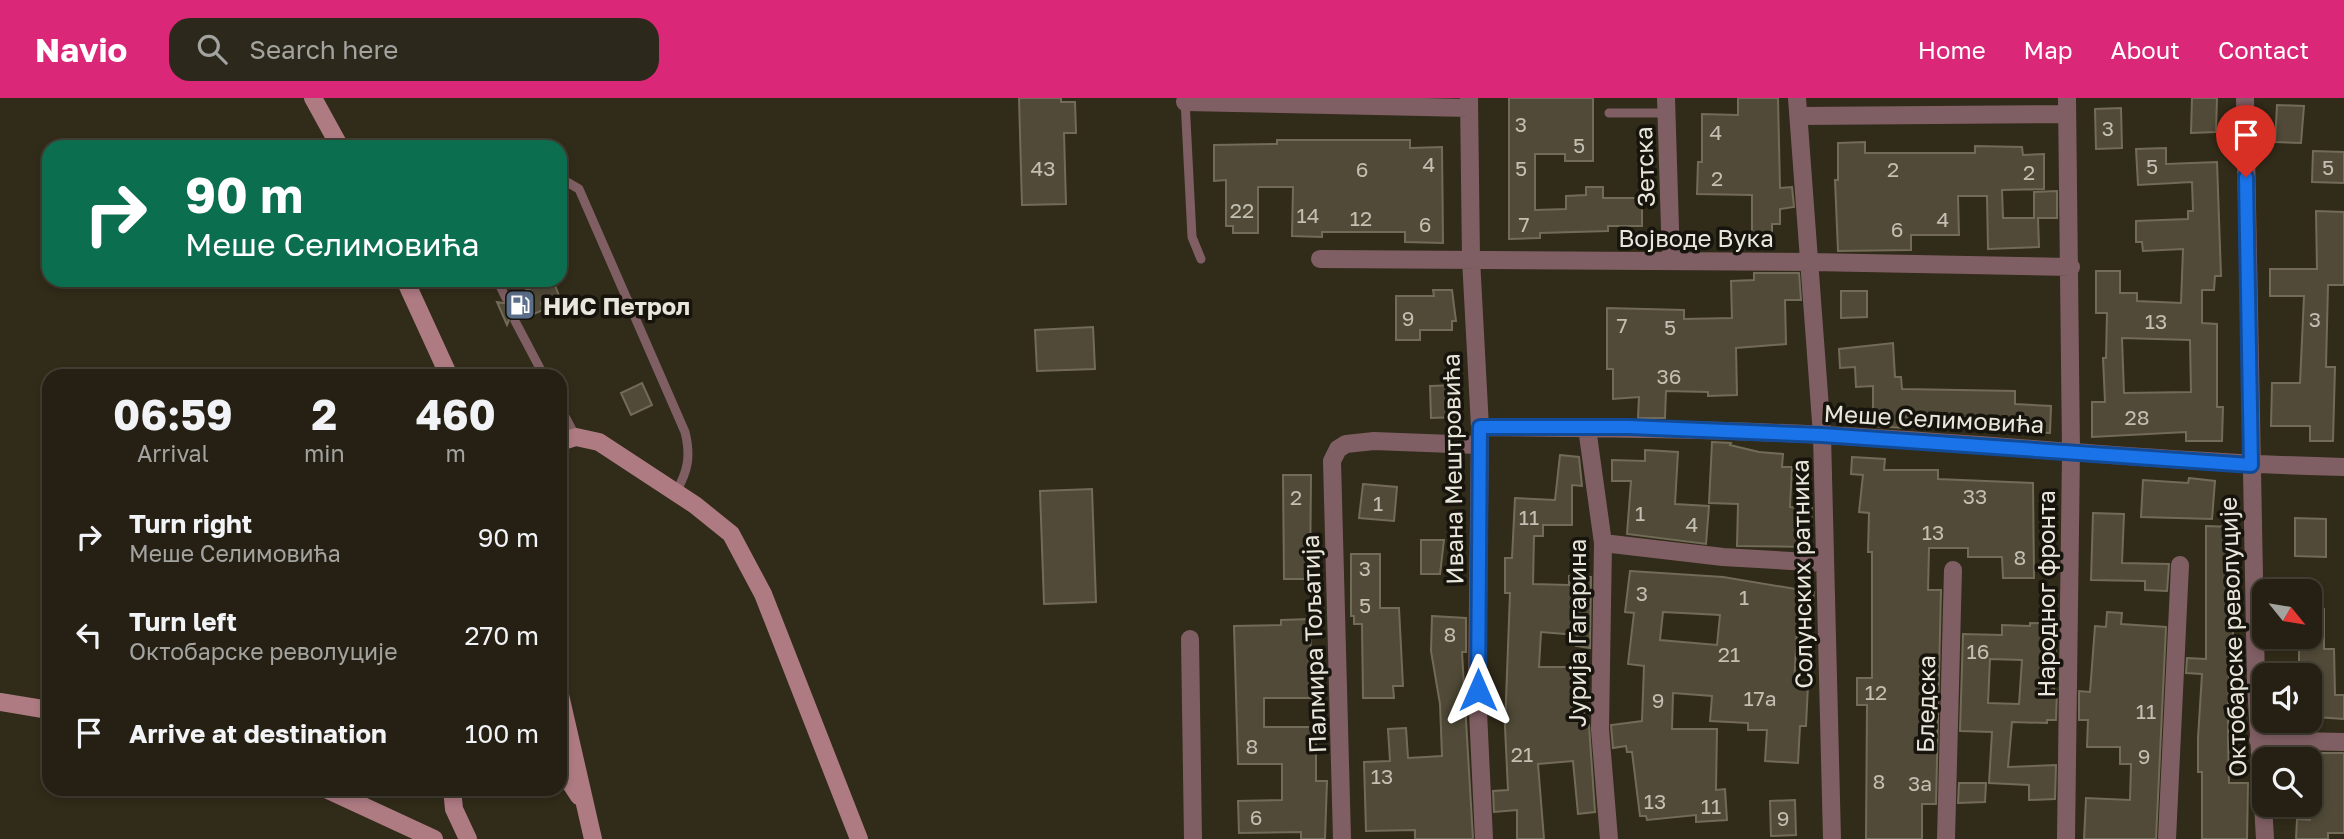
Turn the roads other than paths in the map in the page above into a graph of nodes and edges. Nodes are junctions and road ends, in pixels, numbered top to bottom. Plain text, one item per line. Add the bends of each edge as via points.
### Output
1 (313, 98) edge
2 (1797, 98) edge
3 (2245, 98) edge
4 (1185, 100) edge
5 (1469, 103) edge
6 (1666, 106) edge
7 (2067, 106) edge
8 (1609, 113) dead end
9 (1799, 116) junction
10 (336, 140) edge
11 (567, 182) edge
12 (1201, 259) dead end
13 (1320, 259) dead end
14 (1471, 259) junction
15 (1671, 261) junction
16 (1811, 262) junction
17 (2071, 268) junction
18 (408, 287) edge
19 (500, 287) edge
20 (506, 298) dead end
21 (515, 321) dead end
22 (446, 369) edge
23 (540, 369) edge
24 (1480, 427) junction
25 (1587, 428) junction
26 (1822, 435) junction
27 (568, 440) edge
28 (1478, 445) junction
29 (2071, 451) junction
30 (2251, 465) junction
31 (2344, 467) edge
32 (676, 492) junction
33 (1602, 543) junction
34 (1825, 563) junction
35 (2180, 565) dead end
36 (1953, 570) dead end
37 (1190, 639) dead end
38 (0, 702) edge
39 (42, 708) edge
40 (567, 726) edge
41 (2259, 740) junction
42 (2344, 742) edge
43 (567, 778) edge
44 (341, 796) edge
45 (453, 796) edge
46 (585, 807) junction
47 (845, 808) junction
48 (434, 839) edge
49 (468, 839) edge
50 (593, 839) edge
51 (845, 839) edge
52 (859, 839) edge
53 (1193, 839) edge
54 (1342, 839) edge
55 (1484, 839) edge
56 (1609, 839) edge
57 (1832, 839) edge
58 (1945, 839) edge
59 (2066, 839) edge
60 (2167, 839) edge
61 (2265, 839) edge

1 - 10 main road
2 - 9 street, Солунских ратника
3 - 30 street, Октобарске револуције
4 - 5 street
4 - 12 lane via 1192,237
5 - 14 street, Ивана Мештровића
6 - 8 lane, Зетска
6 - 15 street, Зетска
7 - 9 street
7 - 17 street, Народног фронта
9 - 16 street, Солунских ратника
11 - 32 lane via 579,189 685,432 690,452 687,472
13 - 14 street, Војводе Вука
14 - 15 street, Војводе Вука
14 - 24 street, Ивана Мештровића
15 - 16 street, Војводе Вука
16 - 17 street, Војводе Вука
16 - 26 street, Солунских ратника
17 - 29 street, Народног фронта
18 - 22 main road
19 - 20 lane
21 - 23 lane
24 - 25 street, Меше Селимовића
24 - 28 street, Ивана Мештровића
25 - 26 street, Меше Селимовића
25 - 33 street, Јурија Гагарина
26 - 29 street, Меше Селимовића
26 - 34 street, Солунских ратника
27 - 32 main road via 599,442
28 - 54 street, Палмира Тољатија via 1346,444 1332,461
28 - 55 street, Ивана Мештровића via 1478,690
29 - 30 street, Меше Селимовића
29 - 59 street, Народног фронта
30 - 31 street, Меше Селимовића
30 - 41 street, Октобарске револуције
32 - 47 main road via 720,524 740,547 763,594
33 - 34 street
33 - 56 street, Јурија Гагарина via 1600,729
34 - 57 street, Солунских ратника
35 - 60 street
36 - 58 street, Бледска
37 - 53 street
38 - 39 main road
40 - 46 main road
41 - 42 street
41 - 61 street, Октобарске револуције
43 - 46 main road
44 - 48 main road
45 - 49 main road via 454,809
46 - 50 main road
47 - 51 main road
47 - 52 main road

